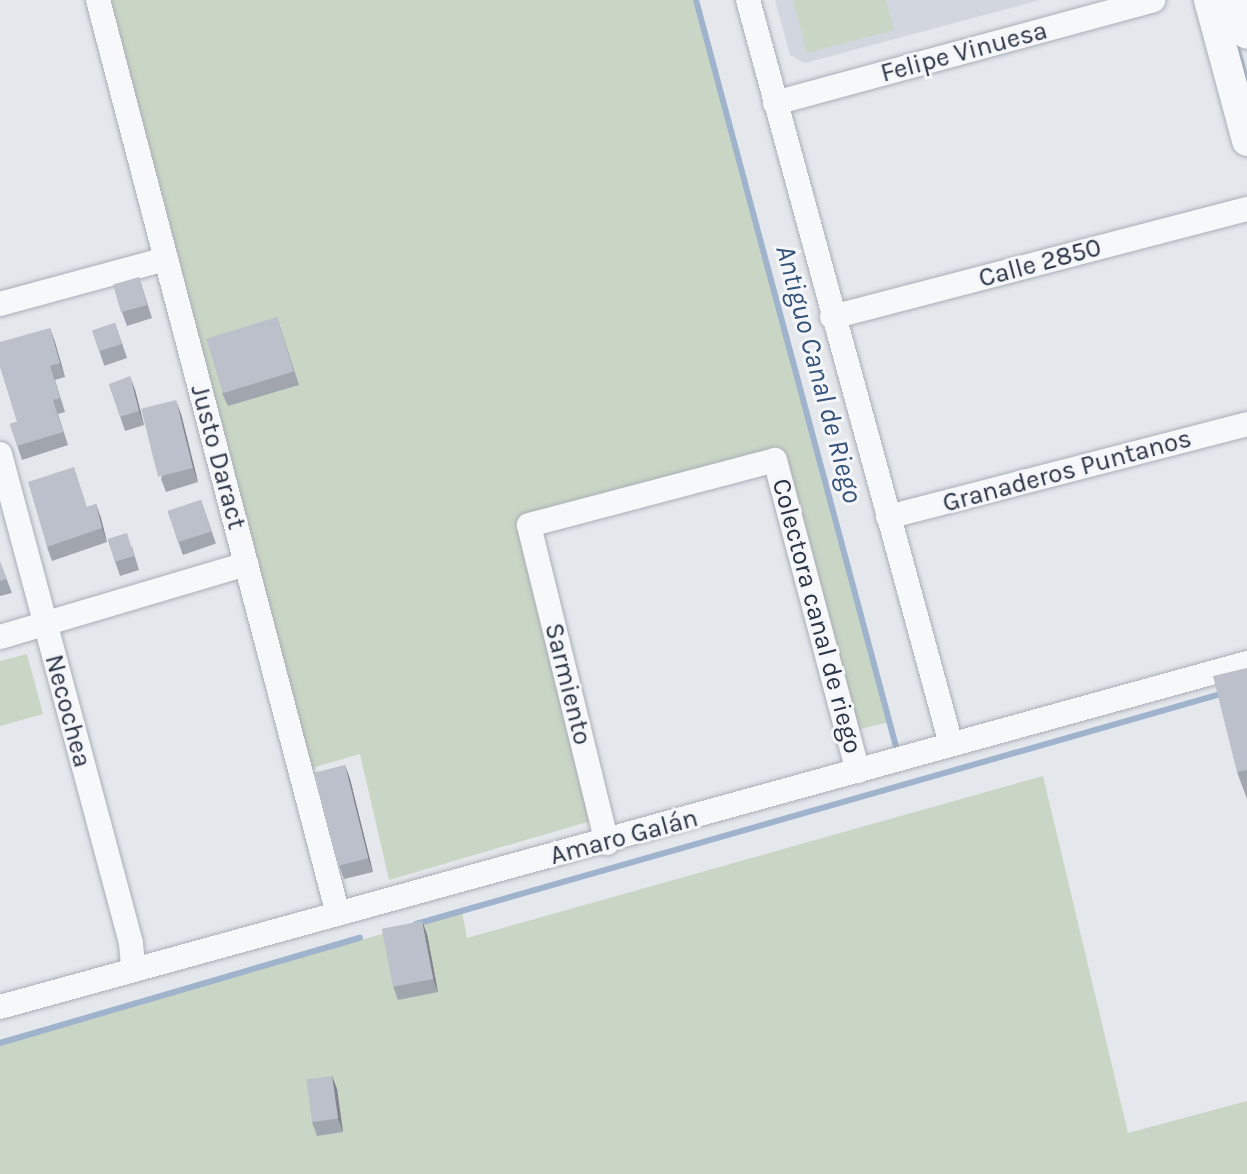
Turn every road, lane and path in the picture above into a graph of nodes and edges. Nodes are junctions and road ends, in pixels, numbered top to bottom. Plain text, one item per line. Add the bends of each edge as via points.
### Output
1 (98, 0) edge
2 (748, 0) edge
3 (1153, 0) edge
4 (1209, 0) edge
5 (1238, 0) edge
6 (1247, 34) edge
7 (775, 103) junction
8 (1247, 141) edge
9 (1247, 209) edge
10 (166, 259) junction
11 (0, 304) edge
12 (832, 317) junction
13 (1247, 424) edge
14 (0, 454) edge
15 (775, 460) joint
16 (888, 517) junction
17 (246, 564) junction
18 (44, 625) junction
19 (0, 637) edge
20 (1247, 663) edge
21 (951, 744) junction
22 (858, 771) junction
23 (607, 843) junction
24 (338, 914) junction
25 (133, 968) junction
26 (0, 1007) edge

1 - 10 street, Justo Daract
2 - 7 street
3 - 7 street, Felipe Vinuesa
4 - 8 street
5 - 6 street
7 - 12 street
9 - 12 street, Calle 2850
10 - 11 street
10 - 17 street, Justo Daract
12 - 16 street
13 - 16 street, Granaderos Puntanos
14 - 18 street, Necochea
15 - 22 street, Colectora canal de riego
15 - 23 street, Sarmiento via 529,525
16 - 21 street
17 - 18 street
17 - 24 street, Justo Daract
18 - 19 street
18 - 25 street, Necochea via 131,943
20 - 21 street, Amaro Galán
21 - 22 street, Amaro Galán
22 - 23 street, Amaro Galán
23 - 24 street, Amaro Galán
24 - 25 street, Amaro Galán
25 - 26 street, Amaro Galán

